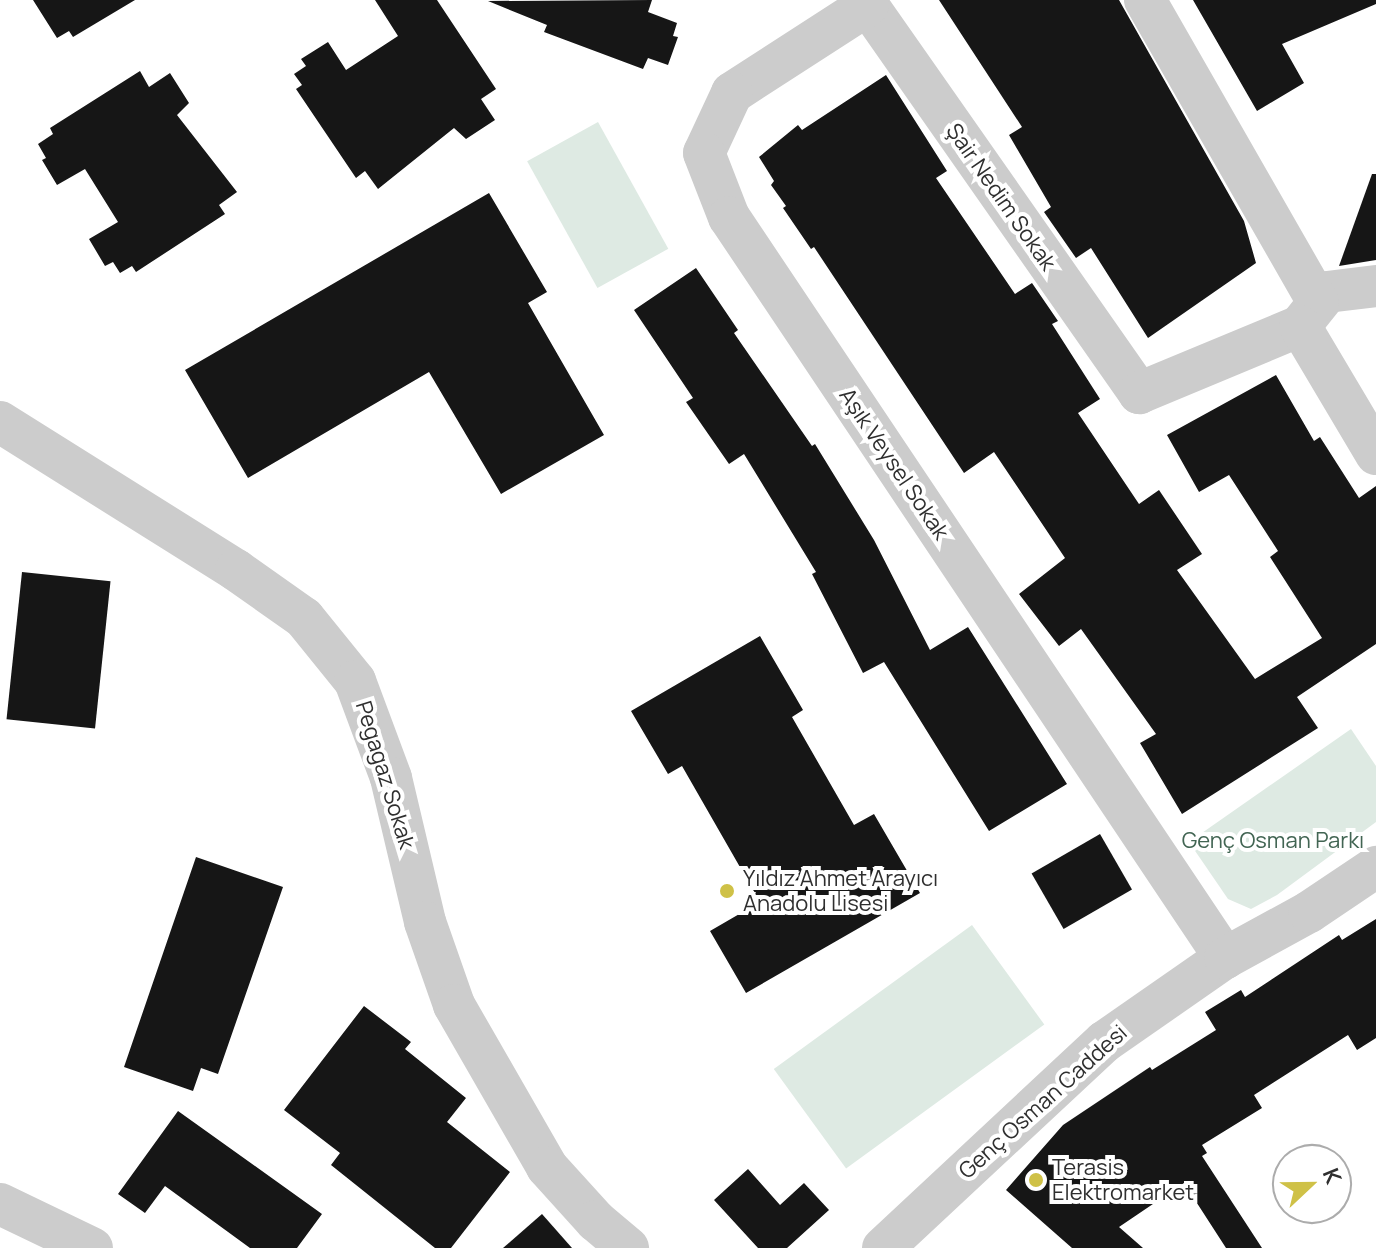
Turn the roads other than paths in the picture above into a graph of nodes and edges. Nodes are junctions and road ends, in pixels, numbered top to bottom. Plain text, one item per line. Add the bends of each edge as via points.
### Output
1 (1145, 0) edge
2 (866, 2) edge
3 (1376, 286) edge
4 (1309, 314) junction
5 (0, 422) edge
6 (1376, 454) edge
7 (1376, 867) edge
8 (1225, 958) junction
9 (0, 1204) edge
10 (92, 1248) edge
11 (628, 1248) edge
12 (883, 1248) edge

1 - 4 street
2 - 4 street, Şair Nedim Sokak via 1139,393
2 - 8 street, Aşık Veysel Sokak via 732,93 704,153 729,217
3 - 4 street via 1327,292
4 - 6 street
5 - 11 street, Pegagaz Sokak via 304,618 355,681 391,778 425,922 454,1005 547,1167
7 - 8 street, Genç Osman Caddesi
8 - 12 street, Genç Osman Caddesi via 1104,1042
9 - 10 street

